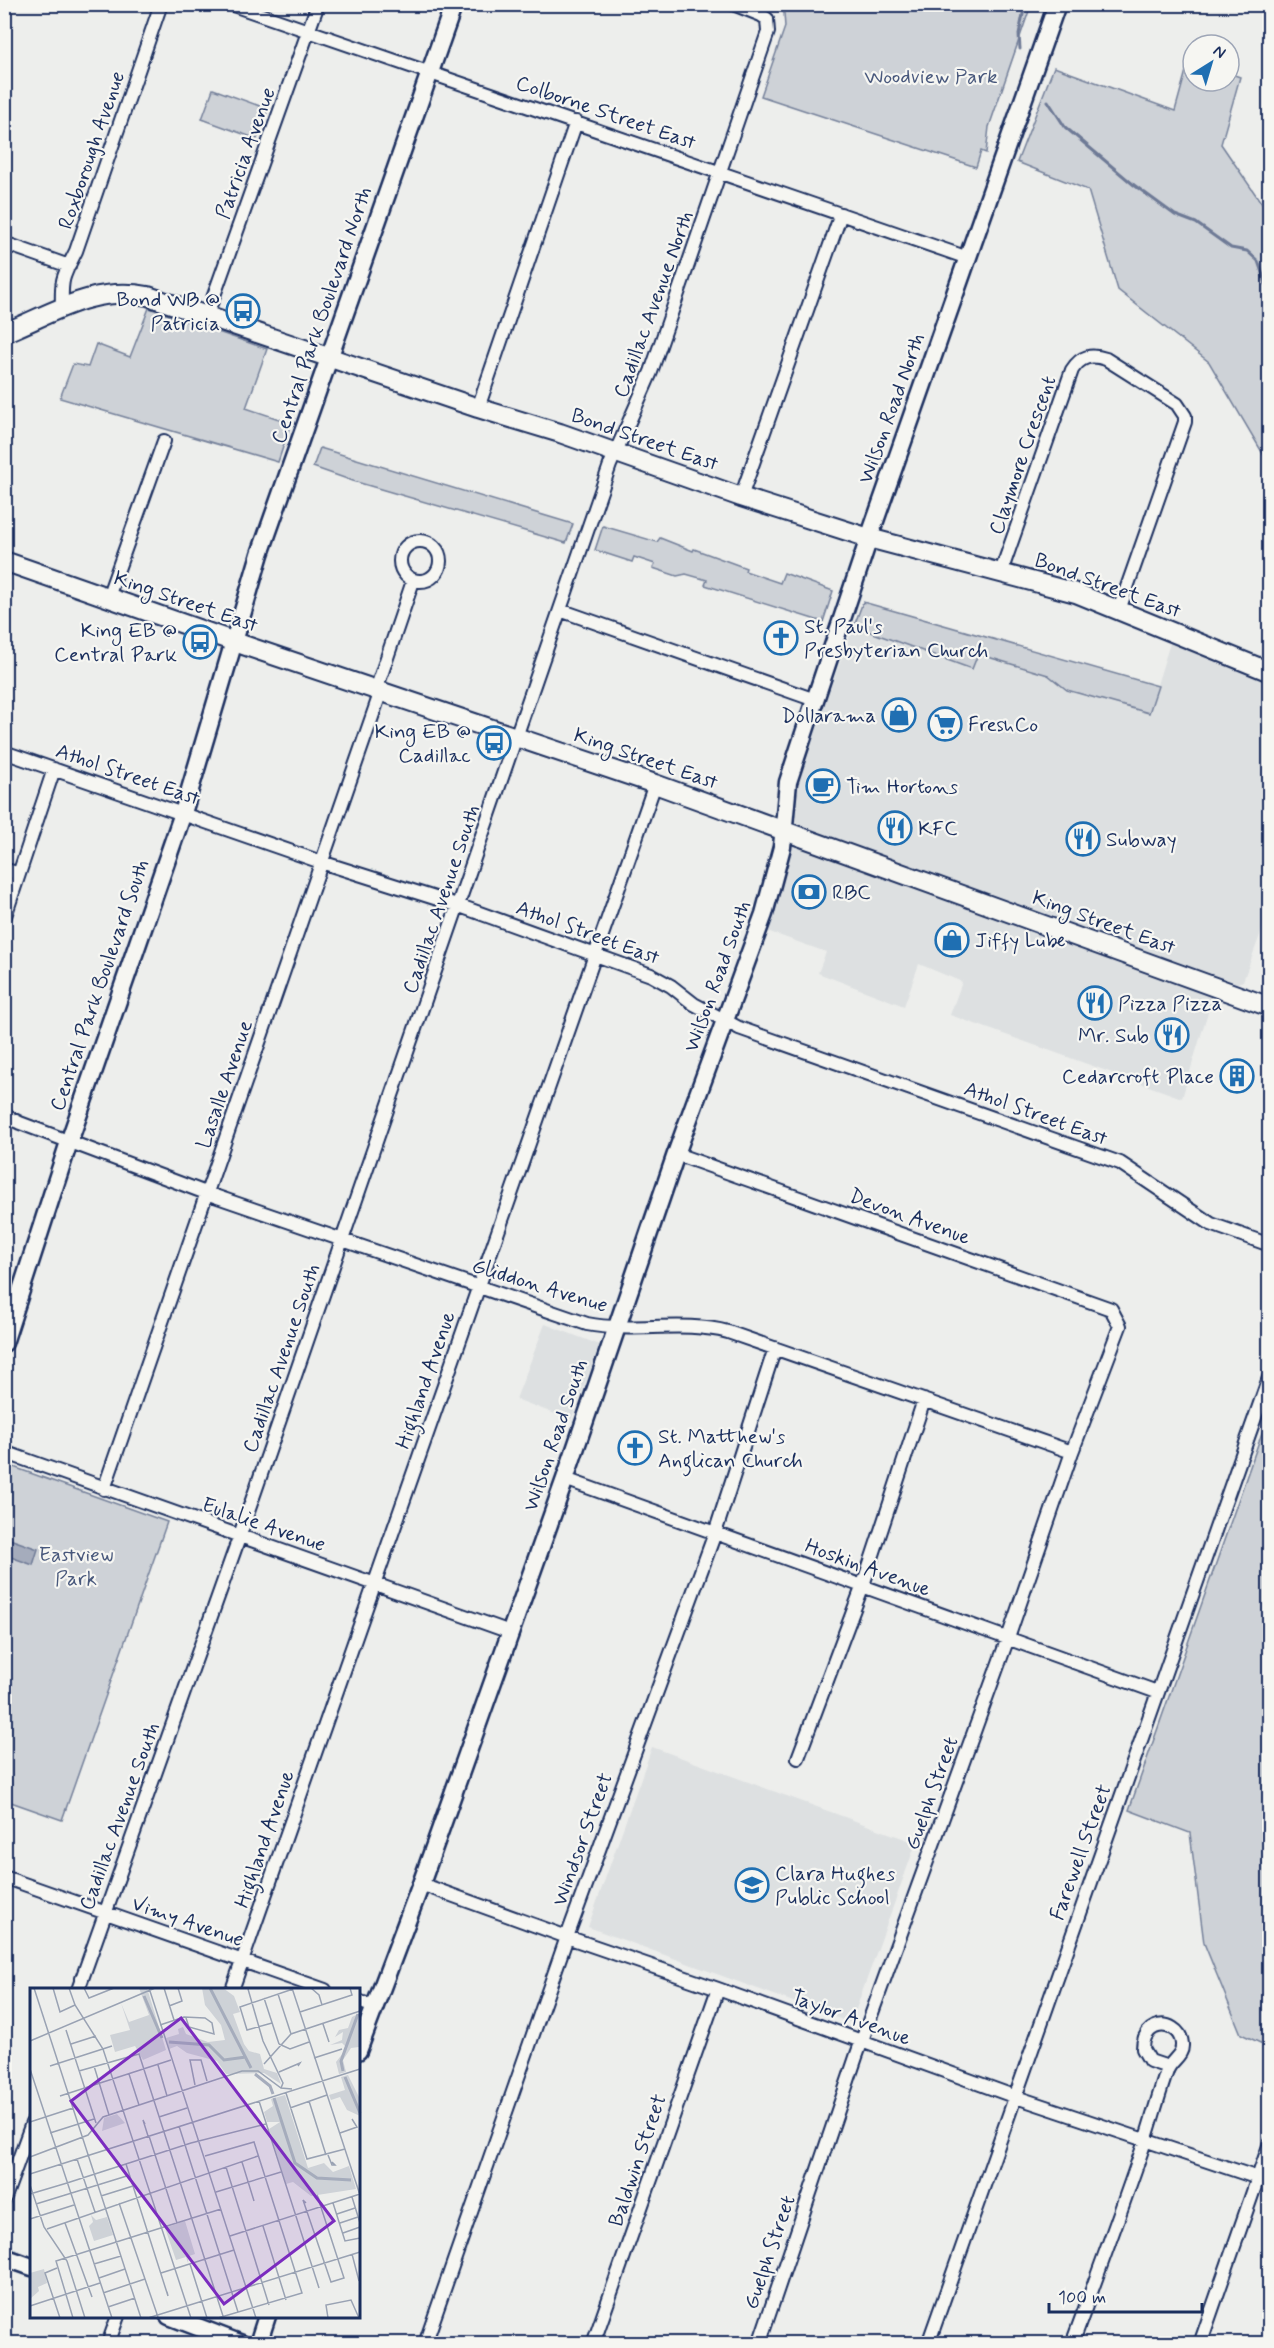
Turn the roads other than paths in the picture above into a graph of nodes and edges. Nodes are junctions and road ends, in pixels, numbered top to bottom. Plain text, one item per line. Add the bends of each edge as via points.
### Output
1 (161, 4) edge
2 (230, 4) edge
3 (318, 4) edge
4 (454, 4) edge
5 (733, 4) edge
6 (1057, 4) edge
7 (309, 32) junction
8 (429, 72) junction
9 (576, 122) junction
10 (720, 173) junction
11 (841, 214) junction
12 (4, 243) edge
13 (968, 258) junction
14 (69, 266) junction
15 (62, 307) junction
16 (207, 315) junction
17 (4, 333) edge
18 (331, 357) junction
19 (478, 408) junction
20 (164, 441) dead end
21 (617, 453) junction
22 (741, 497) junction
23 (869, 538) junction
24 (4, 561) edge
25 (1001, 572) junction
26 (413, 581) dead end
27 (108, 597) junction
28 (560, 610) junction
29 (1119, 610) junction
30 (235, 642) junction
31 (1269, 672) edge
32 (378, 691) junction
33 (815, 700) junction
34 (516, 737) junction
35 (4, 752) edge
36 (54, 769) junction
37 (655, 784) junction
38 (183, 813) junction
39 (784, 830) junction
40 (321, 862) junction
41 (4, 869) edge
42 (20, 874) junction
43 (460, 906) junction
44 (4, 919) edge
45 (596, 955) junction
46 (1269, 1007) edge
47 (725, 1020) junction
48 (4, 1115) edge
49 (69, 1142) junction
50 (676, 1154) junction
51 (206, 1193) junction
52 (343, 1241) junction
53 (1269, 1245) edge
54 (479, 1287) junction
55 (1120, 1326) joint
56 (616, 1327) junction
57 (4, 1343) edge
58 (775, 1348) junction
59 (1269, 1375) edge
60 (924, 1400) junction
61 (4, 1452) edge
62 (1072, 1452) junction
63 (565, 1479) junction
64 (104, 1489) junction
65 (715, 1533) junction
66 (240, 1535) junction
67 (375, 1584) junction
68 (863, 1585) junction
69 (510, 1632) junction
70 (1008, 1638) junction
71 (1157, 1692) junction
72 (798, 1758) dead end
73 (4, 1877) edge
74 (421, 1884) junction
75 (105, 1913) junction
76 (567, 1937) junction
77 (242, 1960) junction
78 (78, 1988) edge
79 (232, 1988) edge
80 (323, 1988) edge
81 (718, 1989) junction
82 (366, 2004) edge
83 (360, 2039) edge
84 (861, 2043) junction
85 (1168, 2067) dead end
86 (1016, 2097) junction
87 (30, 2128) edge
88 (1144, 2141) junction
89 (1269, 2143) edge
90 (1263, 2180) edge
91 (4, 2200) edge
92 (4, 2257) edge
93 (30, 2266) edge
94 (117, 2318) edge
95 (174, 2318) edge
96 (266, 2318) edge
97 (108, 2343) edge
98 (242, 2343) edge
99 (258, 2343) edge
100 (425, 2343) edge
101 (592, 2343) edge
102 (759, 2343) edge
103 (928, 2343) edge
104 (1072, 2343) edge
105 (1200, 2343) edge

1 - 14 street, Roxborough Avenue
2 - 7 street, Colborne Street East
3 - 7 street, Patricia Avenue
4 - 8 main road, Central Park Boulevard North
5 - 10 street, Cadillac Avenue North via 767,19 768,32
6 - 13 main road, Wilson Road North
7 - 8 street, Colborne Street East
7 - 16 street, Patricia Avenue
8 - 9 street, Colborne Street East
8 - 18 main road, Central Park Boulevard North
9 - 10 street, Colborne Street East
9 - 19 street
10 - 11 street, Colborne Street East
10 - 21 street, Cadillac Avenue North via 651,372
11 - 13 street, Colborne Street East
11 - 22 street
12 - 14 street
13 - 23 main road, Wilson Road North
14 - 15 street, Roxborough Avenue via 62,280
15 - 16 main road, Bond Street East via 101,294 131,293
15 - 17 main road, Bond Street East
16 - 18 main road, Bond Street East
18 - 19 main road, Bond Street East
18 - 30 main road, Central Park Boulevard North via 260,554
19 - 21 main road, Bond Street East
20 - 27 street
21 - 22 main road, Bond Street East
21 - 28 street, Cadillac Avenue North
22 - 23 main road, Bond Street East
23 - 25 main road, Bond Street East
23 - 33 main road, Wilson Road North
24 - 27 main road, King Street East
25 - 29 main road, Bond Street East via 1076,593
25 - 29 street, Claymore Crescent via 1072,370 1084,357 1094,355 1177,404 1185,416
26 - 32 street, Lasalle Avenue
27 - 30 main road, King Street East
28 - 33 street
28 - 34 street, Cadillac Avenue North
29 - 31 main road, Bond Street East
30 - 32 main road, King Street East
30 - 38 main road, Central Park Boulevard South
32 - 34 main road, King Street East
32 - 40 street, Lasalle Avenue
33 - 39 main road, Wilson Road North via 788,782
34 - 37 main road, King Street East
34 - 43 street, Cadillac Avenue South
35 - 36 street, Athol Street East
36 - 38 street, Athol Street East
36 - 42 street
37 - 39 main road, King Street East
37 - 45 street, Highland Avenue
38 - 40 street, Athol Street East
38 - 49 main road, Central Park Boulevard South
39 - 46 main road, King Street East
39 - 47 main road, Wilson Road South via 769,900
40 - 43 street, Athol Street East
40 - 51 street, Lasalle Avenue
41 - 42 street
42 - 44 street
43 - 45 street, Athol Street East
43 - 52 street, Cadillac Avenue South
45 - 47 street, Athol Street East via 663,981
45 - 54 street, Highland Avenue
47 - 50 main road, Wilson Road South
47 - 53 street, Athol Street East via 1120,1163 1211,1224
48 - 49 street, Gliddon Avenue
49 - 51 street, Gliddon Avenue
49 - 57 main road, Central Park Boulevard South
50 - 55 street, Devon Avenue via 1112,1309
50 - 56 main road, Wilson Road South
51 - 52 street, Gliddon Avenue
51 - 64 street, Lasalle Avenue
52 - 54 street, Gliddon Avenue
52 - 66 street, Cadillac Avenue South
54 - 56 street, Gliddon Avenue via 587,1324
54 - 67 street, Highland Avenue
55 - 62 street, Guelph Street
56 - 58 street, Gliddon Avenue via 710,1327
56 - 63 main road, Wilson Road South
58 - 60 street, Gliddon Avenue
58 - 65 street, Windsor Street
59 - 71 street, Farewell Street
60 - 62 street, Gliddon Avenue
60 - 68 street
61 - 64 street, Eulalie Avenue
62 - 70 street, Guelph Street
63 - 65 street, Hoskin Avenue
63 - 69 main road, Wilson Road South
64 - 66 street, Eulalie Avenue
65 - 68 street, Hoskin Avenue
65 - 76 street, Windsor Street
66 - 67 street, Eulalie Avenue
66 - 75 street, Cadillac Avenue South
67 - 69 street, Eulalie Avenue
67 - 77 street, Highland Avenue
68 - 70 street, Hoskin Avenue
68 - 72 street
69 - 74 main road, Wilson Road South
70 - 71 street, Hoskin Avenue
70 - 84 street, Guelph Street
71 - 86 street, Farewell Street
73 - 75 street, Vimy Avenue
74 - 76 street, Taylor Avenue
74 - 82 main road, Wilson Road South
75 - 77 street, Vimy Avenue
75 - 78 street, Cadillac Avenue South
76 - 81 street, Taylor Avenue
76 - 100 street, Windsor Street
77 - 79 street, Highland Avenue
77 - 80 street, Vimy Avenue
81 - 84 street, Taylor Avenue
81 - 101 street, Baldwin Street
82 - 83 main road, Wilson Road South
84 - 86 street, Taylor Avenue
84 - 102 street, Guelph Street
85 - 88 street
86 - 88 street, Taylor Avenue
86 - 103 street, Farewell Street
87 - 91 street
88 - 90 street, Taylor Avenue
88 - 104 street
89 - 90 street
90 - 105 street
92 - 93 main road
94 - 97 street
95 - 98 main road
96 - 99 main road

